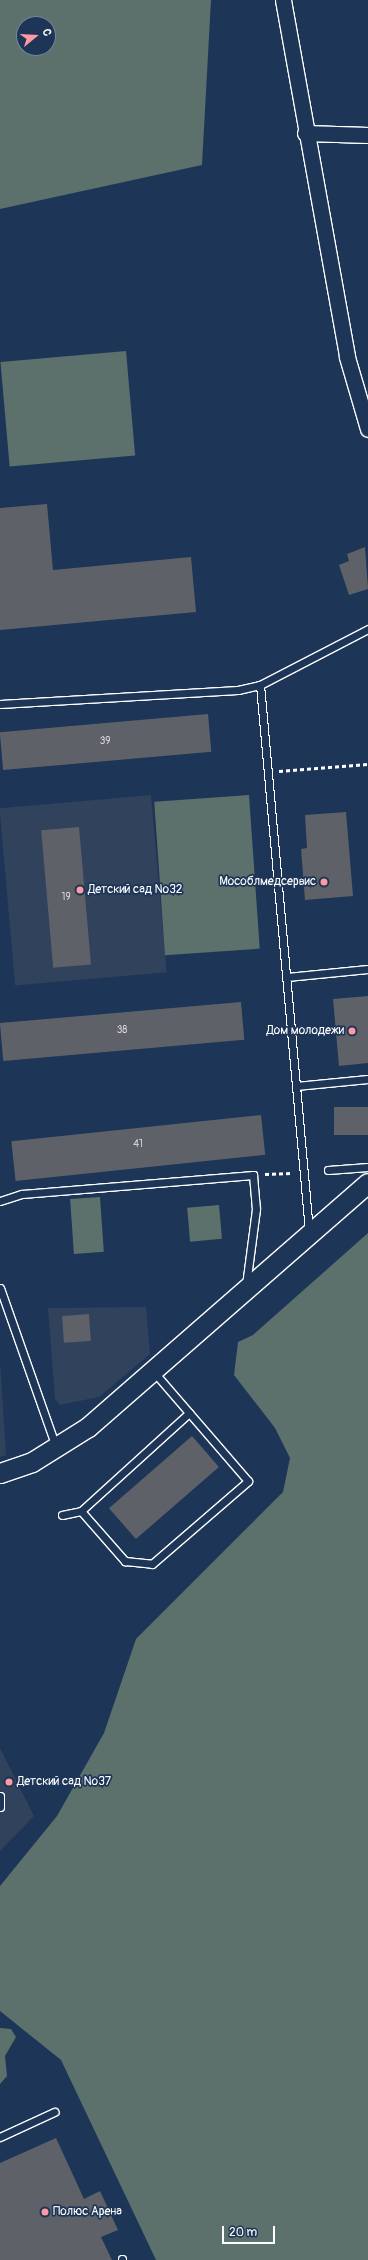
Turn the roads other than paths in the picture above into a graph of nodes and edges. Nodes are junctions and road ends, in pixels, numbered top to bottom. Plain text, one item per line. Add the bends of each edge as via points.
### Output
1 (283, 0) edge
2 (305, 133) junction
3 (368, 135) edge
4 (368, 430) edge
5 (368, 629) edge
6 (260, 685) junction
7 (0, 704) edge
8 (368, 969) edge
9 (286, 977) junction
10 (368, 1079) edge
11 (296, 1086) junction
12 (368, 1167) edge
13 (328, 1170) dead end
14 (368, 1183) edge
15 (0, 1201) edge
16 (310, 1235) junction
17 (0, 1288) edge
18 (245, 1292) junction
19 (153, 1371) junction
20 (189, 1413) junction
21 (56, 1449) junction
22 (0, 1472) edge
23 (81, 1511) junction
24 (62, 1515) dead end
25 (0, 1796) edge
26 (0, 1807) edge
27 (54, 2112) dead end
28 (0, 2137) edge

1 - 2 street
2 - 3 street
2 - 4 street via 346,357
5 - 6 lane
6 - 7 lane via 238,690
6 - 9 lane
8 - 9 lane
9 - 11 lane
10 - 11 lane
11 - 16 lane
12 - 13 lane
14 - 16 street
15 - 18 lane via 22,1194 253,1175 256,1210
16 - 18 street
17 - 21 lane
18 - 19 street
19 - 20 lane
19 - 21 street
20 - 23 lane
20 - 23 lane via 248,1481 152,1564 125,1561
21 - 22 street
23 - 24 lane
25 - 26 lane
27 - 28 lane

